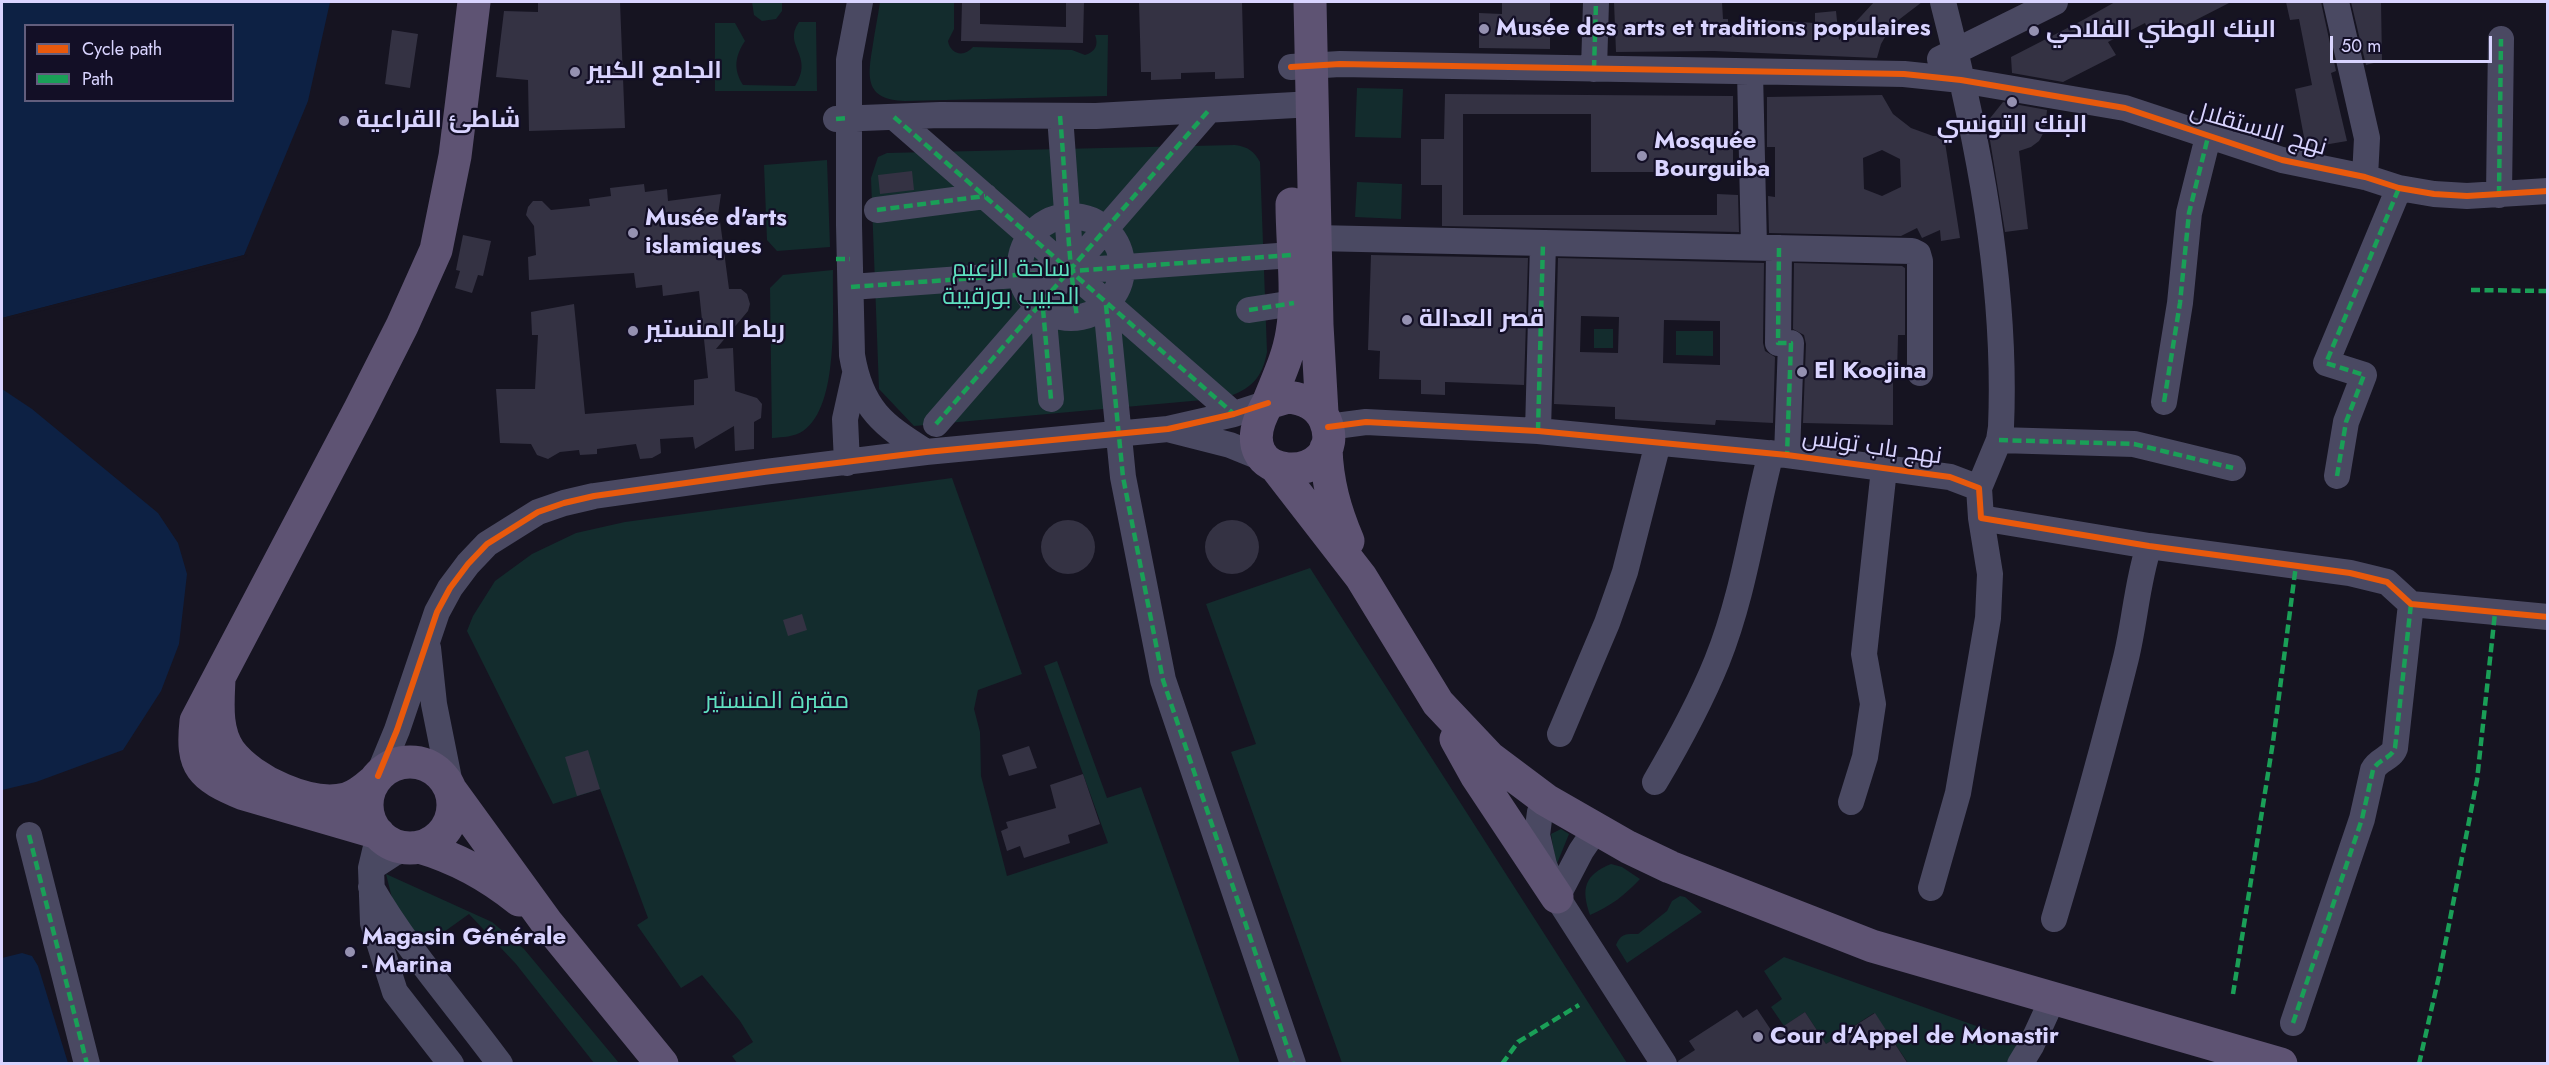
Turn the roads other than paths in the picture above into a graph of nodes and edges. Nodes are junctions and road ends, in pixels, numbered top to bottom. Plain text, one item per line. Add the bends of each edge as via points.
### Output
1 (474, 2) edge
2 (860, 2) edge
3 (1290, 2) edge
4 (1310, 2) edge
5 (1596, 2) edge
6 (1943, 2) edge
7 (2055, 2) edge
8 (2336, 2) edge
9 (2501, 39) dead end
10 (1956, 53) junction
11 (1321, 66) junction
12 (1594, 69) junction
13 (1750, 72) junction
14 (1904, 74) junction
15 (1961, 80) junction
16 (1303, 105) junction
17 (1209, 110) junction
18 (1060, 116) junction
19 (894, 117) junction
20 (842, 119) junction
21 (2208, 137) junction
22 (2365, 177) junction
23 (2399, 188) junction
24 (2547, 191) edge
25 (2499, 195) junction
26 (985, 196) junction
27 (877, 210) dead end
28 (1069, 216) junction
29 (1106, 230) junction
30 (1030, 236) junction
31 (1543, 243) junction
32 (1304, 247) junction
33 (1767, 248) junction
34 (1122, 268) junction
35 (1070, 271) junction
36 (1021, 275) junction
37 (851, 287) junction
38 (1294, 303) junction
39 (1107, 304) junction
40 (1041, 308) junction
41 (1249, 310) dead end
42 (1077, 317) junction
43 (1920, 373) dead end
44 (855, 374) junction
45 (1051, 399) dead end
46 (2164, 402) dead end
47 (1268, 403) junction
48 (1234, 414) junction
49 (936, 424) dead end
50 (1168, 429) junction
51 (1325, 429) junction
52 (1538, 431) junction
53 (1119, 434) junction
54 (1999, 440) junction
55 (1658, 443) junction
56 (926, 452) junction
57 (1779, 454) junction
58 (847, 463) junction
59 (1271, 463) junction
60 (2233, 468) dead end
61 (1884, 469) junction
62 (2337, 476) dead end
63 (1979, 488) junction
64 (1981, 518) junction
65 (2149, 546) junction
66 (1361, 577) junction
67 (2411, 604) junction
68 (2547, 618) edge
69 (427, 638) junction
70 (220, 673) junction
71 (1438, 703) junction
72 (1560, 734) dead end
73 (376, 779) junction
74 (1655, 782) dead end
75 (451, 791) junction
76 (1546, 800) junction
77 (1851, 802) dead end
78 (1596, 829) junction
79 (378, 833) junction
80 (29, 835) dead end
81 (413, 847) junction
82 (371, 878) junction
83 (1931, 888) dead end
84 (1557, 897) junction
85 (2054, 919) dead end
86 (547, 923) junction
87 (2053, 998) junction
88 (2293, 1023) dead end
89 (2234, 1057) edge
90 (87, 1064) edge
91 (451, 1064) edge
92 (500, 1064) edge
93 (662, 1064) edge
94 (1293, 1064) edge
95 (1664, 1064) edge
96 (2020, 1064) edge
97 (2281, 1064) edge

1 - 70 main road via 455,156 436,250 360,409
2 - 20 street
3 - 11 main road
4 - 11 main road
5 - 12 street
6 - 10 street
7 - 10 street
8 - 22 street via 2367,138
9 - 25 street
10 - 14 street
10 - 15 street
11 - 12 street, نهج الاستقلال
11 - 16 main road
12 - 13 street, نهج الاستقلال
13 - 14 street, نهج الاستقلال
13 - 33 street
14 - 15 street, نهج الاستقلال
15 - 21 street, نهج الاستقلال via 2125,108
15 - 54 street via 1995,272
16 - 17 street
16 - 32 main road
17 - 18 street
17 - 29 street
18 - 19 street
18 - 28 street
19 - 20 street
19 - 26 street
20 - 37 street via 843,259
21 - 22 street, نهج الاستقلال via 2282,160
21 - 46 street via 2189,213
22 - 23 street, نهج الاستقلال
23 - 25 street, نهج الاستقلال via 2434,194
23 - 62 street via 2326,363 2364,375 2346,422
24 - 25 street, نهج الاستقلال
26 - 27 street
26 - 30 street
28 - 29 street via 1090,219
28 - 30 street via 1043,224
28 - 35 street
29 - 34 street via 1116,241
29 - 35 street
30 - 35 street
30 - 36 street via 1023,249
31 - 32 street
31 - 33 street
31 - 52 street
32 - 34 street
32 - 38 main road
32 - 51 main road
33 - 43 street via 1915,252 1920,261
33 - 57 street via 1778,343 1791,343
34 - 35 street
34 - 39 street via 1116,291
35 - 36 street
35 - 39 street
35 - 40 street
35 - 42 street
36 - 37 street
36 - 40 street via 1029,296
37 - 44 street
38 - 41 street
38 - 47 main road via 1286,360
39 - 42 street via 1091,315
39 - 48 street
39 - 53 street
40 - 42 street via 1056,316
40 - 45 street
40 - 49 street
44 - 56 street via 882,422
44 - 58 street via 845,419
47 - 48 street
47 - 51 main road via 1301,398 1313,404
47 - 59 main road via 1258,419 1255,436 1261,453
48 - 50 street
50 - 53 street
50 - 59 street via 1230,445
51 - 52 street, نهج باب تونس via 1366,422
51 - 59 main road via 1319,458 1310,466 1299,470
51 - 66 main road via 1333,504
52 - 55 street, نهج باب تونس
53 - 56 street
53 - 94 street via 1123,477 1163,680
54 - 60 street via 2134,444
54 - 63 street
55 - 57 street, نهج باب تونس
55 - 72 street via 1625,572
56 - 58 street
57 - 61 street, نهج باب تونس
57 - 74 street via 1718,660
58 - 69 street via 594,496 538,512 487,544 468,564 437,612
59 - 66 main road
61 - 63 street, نهج باب تونس via 1950,477
61 - 77 street via 1864,654 1873,704 1865,757
63 - 64 street
64 - 65 street
64 - 83 street via 1990,574 1985,638 1958,793
65 - 67 street via 2368,576 2387,582
65 - 85 street via 2105,741
66 - 71 main road
67 - 68 street
67 - 88 street via 2395,748 2373,770 2362,819
69 - 73 street via 397,730
69 - 75 street via 434,704
70 - 73 main road via 217,712 225,742 229,751 259,778 320,801 348,799
70 - 79 main road via 196,721 193,747 206,773 244,794
71 - 76 main road via 1490,758
71 - 84 main road via 1476,774
73 - 75 main road via 390,766 418,762 438,772
73 - 79 main road via 367,803
75 - 81 main road via 453,811 442,835 431,843
75 - 86 main road
76 - 78 main road
76 - 84 street via 1537,835
78 - 84 street
78 - 87 main road via 1670,867 1872,946
79 - 81 main road via 395,845
79 - 82 street
80 - 90 street
81 - 82 street via 394,853
81 - 86 main road via 450,856 489,877
82 - 91 street via 373,922 395,992
82 - 92 street via 393,926
84 - 95 street
86 - 93 main road
87 - 89 main road
87 - 96 street
89 - 97 main road

